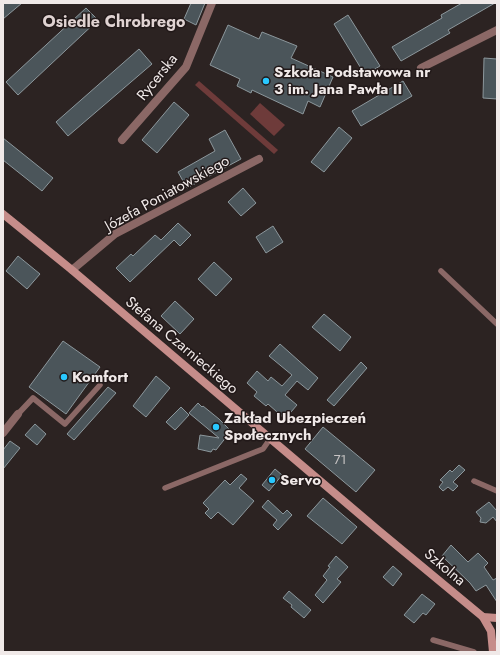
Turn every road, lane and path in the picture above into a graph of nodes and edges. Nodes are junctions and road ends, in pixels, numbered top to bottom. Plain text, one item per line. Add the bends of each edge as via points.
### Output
1 (212, 3) edge
2 (497, 30) edge
3 (421, 68) dead end
4 (122, 140) dead end
5 (259, 159) dead end
6 (3, 214) edge
7 (72, 270) junction
8 (441, 271) dead end
9 (497, 324) edge
10 (100, 385) dead end
11 (18, 414) joint
12 (3, 433) edge
13 (270, 439) junction
14 (474, 481) dead end
15 (165, 488) dead end
16 (497, 491) edge
17 (378, 530) joint
18 (483, 617) junction
19 (497, 618) edge
20 (494, 629) edge
21 (433, 640) dead end
22 (474, 652) edge
23 (493, 652) edge

1 - 4 street, Rycerska via 186,67
2 - 3 street
5 - 7 street, Józefa Poniatowskiego via 115,234
6 - 7 street, Stefana Czarnieckiego
7 - 13 street, Stefana Czarnieckiego
8 - 9 lane
10 - 11 lane via 65,424 33,398
11 - 12 street
13 - 15 lane via 263,448
13 - 17 street, Stefana Czarnieckiego
14 - 16 lane
17 - 18 street, Szkolna
18 - 19 street
18 - 20 street
20 - 23 street
21 - 22 lane

